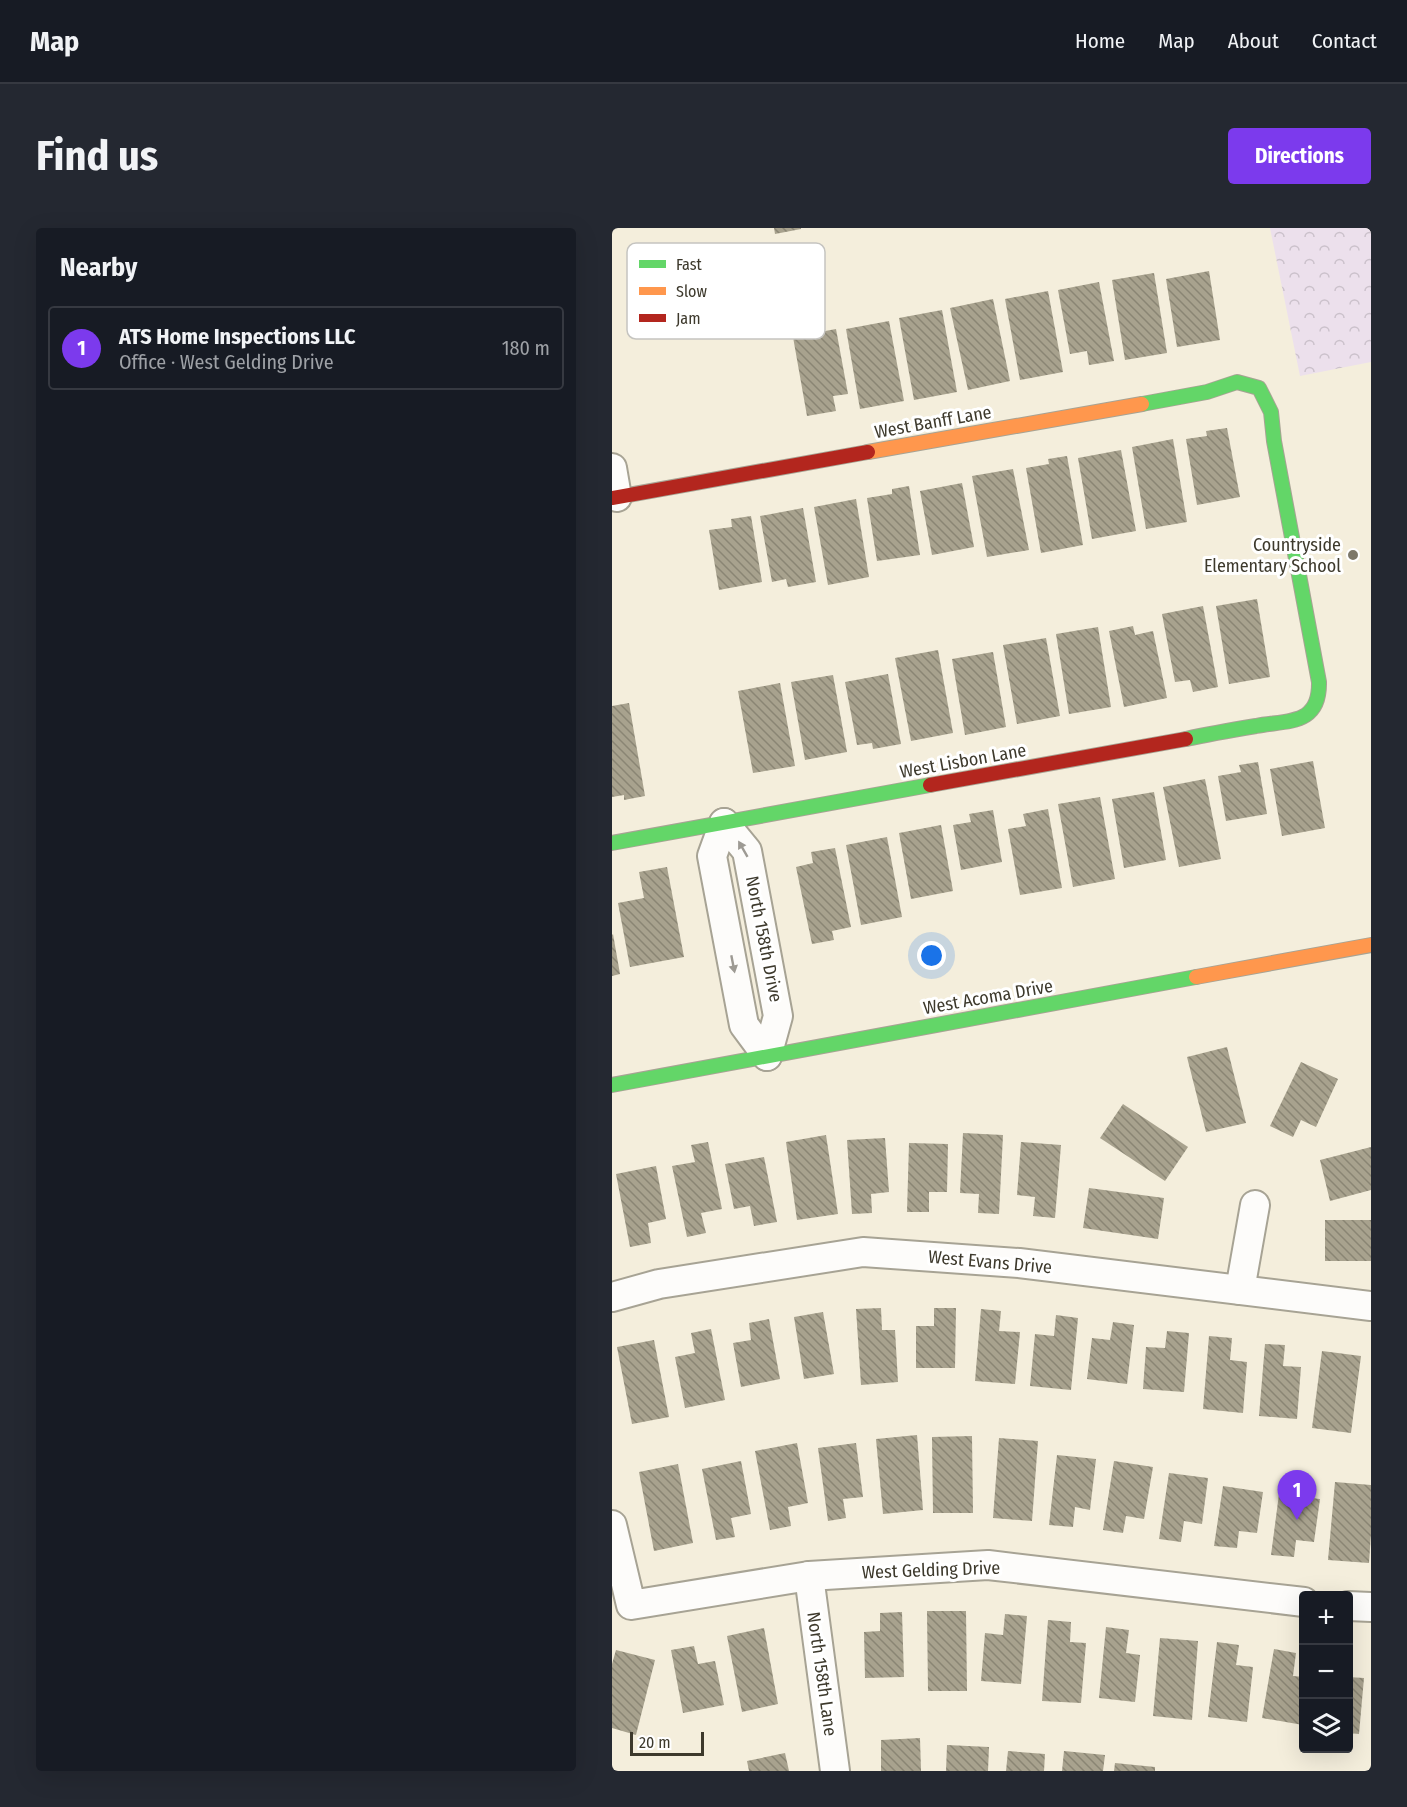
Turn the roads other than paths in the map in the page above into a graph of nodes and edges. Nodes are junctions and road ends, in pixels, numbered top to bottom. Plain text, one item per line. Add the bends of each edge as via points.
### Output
1 (612, 468) edge
2 (615, 498) edge
3 (1316, 707) joint
4 (724, 823) junction
5 (612, 843) edge
6 (759, 913) junction
7 (724, 919) junction
8 (1371, 945) edge
9 (766, 1056) junction
10 (612, 1085) edge
11 (1255, 1205) dead end
12 (1239, 1290) junction
13 (612, 1297) edge
14 (1371, 1306) edge
15 (612, 1525) edge
16 (808, 1576) junction
17 (1299, 1601) edge
18 (1353, 1606) edge
19 (1371, 1607) edge
20 (835, 1771) edge

1 - 2 street
2 - 3 street, West Banff Lane via 1207,392 1237,382 1259,388 1271,412 1321,684
3 - 4 street, West Lisbon Lane via 1297,721
4 - 5 street, West Lisbon Lane
6 -> 4 street, North 158th Drive via 747,852
4 - 7 street, North 158th Drive via 712,856
6 - 7 street
6 - 9 street, North 158th Drive via 778,1016
7 -> 9 street, North 158th Drive via 744,1024
8 - 9 street, West Acoma Drive
9 - 10 street, West Acoma Drive
11 - 12 street
12 - 13 street, West Evans Drive via 1019,1263 863,1252 659,1284
12 - 14 street, West Evans Drive
15 - 16 street, West Gelding Drive via 631,1605
16 - 17 street, West Gelding Drive via 988,1565
16 - 20 street, North 158th Lane
18 - 19 street

